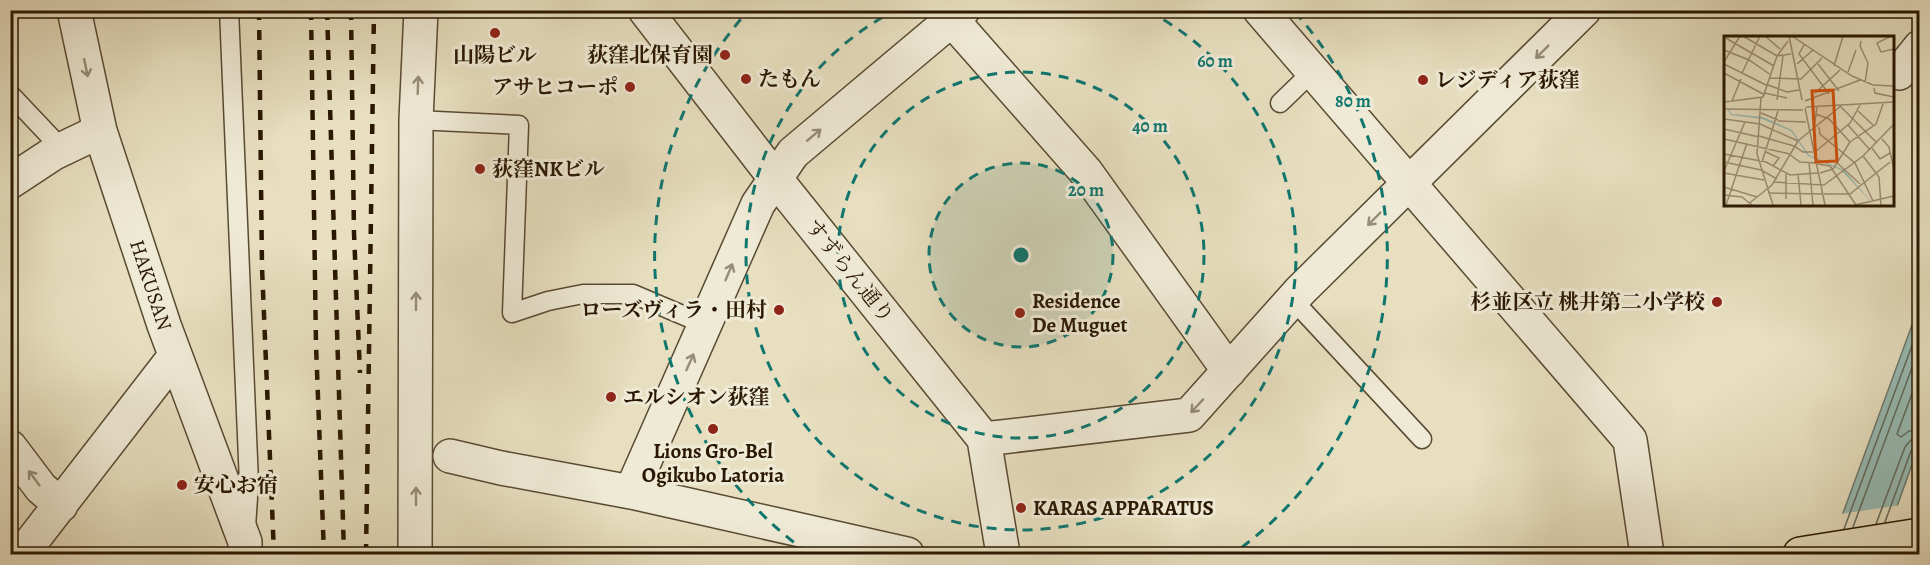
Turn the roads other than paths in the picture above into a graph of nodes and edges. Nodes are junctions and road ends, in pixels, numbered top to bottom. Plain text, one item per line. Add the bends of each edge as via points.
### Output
1 (74, 10) edge
2 (229, 10) edge
3 (420, 10) edge
4 (645, 10) edge
5 (1260, 10) edge
6 (1584, 10) edge
7 (958, 15) edge
8 (1920, 47) edge
9 (1312, 72) junction
10 (1899, 73) dead end
11 (10, 94) edge
12 (1280, 103) dead end
13 (416, 120) junction
14 (100, 131) junction
15 (62, 149) junction
16 (10, 182) edge
17 (1409, 185) junction
18 (767, 191) junction
19 (1293, 300) junction
20 (706, 325) junction
21 (176, 356) junction
22 (1229, 371) junction
23 (984, 439) junction
24 (1422, 439) dead end
25 (10, 447) edge
26 (450, 456) dead end
27 (631, 492) junction
28 (61, 505) junction
29 (1907, 537) edge
30 (245, 548) edge
31 (1811, 552) edge
32 (22, 555) edge
33 (416, 555) edge
34 (907, 555) edge
35 (1003, 555) edge
36 (1647, 555) edge

1 -> 14 street, HAKUSAN
2 - 30 lane via 249,483
13 -> 3 street
4 - 18 street, すずらん通り
5 - 9 street
6 -> 17 street
18 -> 7 street via 793,153
7 - 22 street via 1086,172
8 - 10 street
9 - 12 lane
9 - 17 street
11 - 15 lane
13 - 20 lane via 519,125 512,313 548,300 583,294 633,294
33 -> 13 street
14 - 15 street
14 - 21 street, HAKUSAN
15 - 16 street
17 -> 19 street
17 - 36 street via 1630,440
20 -> 18 street
18 - 23 street, すずらん通り
19 - 22 street
19 - 24 lane
27 -> 20 street
21 - 28 street
21 - 30 street, HAKUSAN
22 -> 23 street via 1189,415
23 - 35 street, すずらん通り
28 -> 25 street via 41,488
26 - 27 street
27 - 34 street
28 - 32 street
29 - 31 main road

